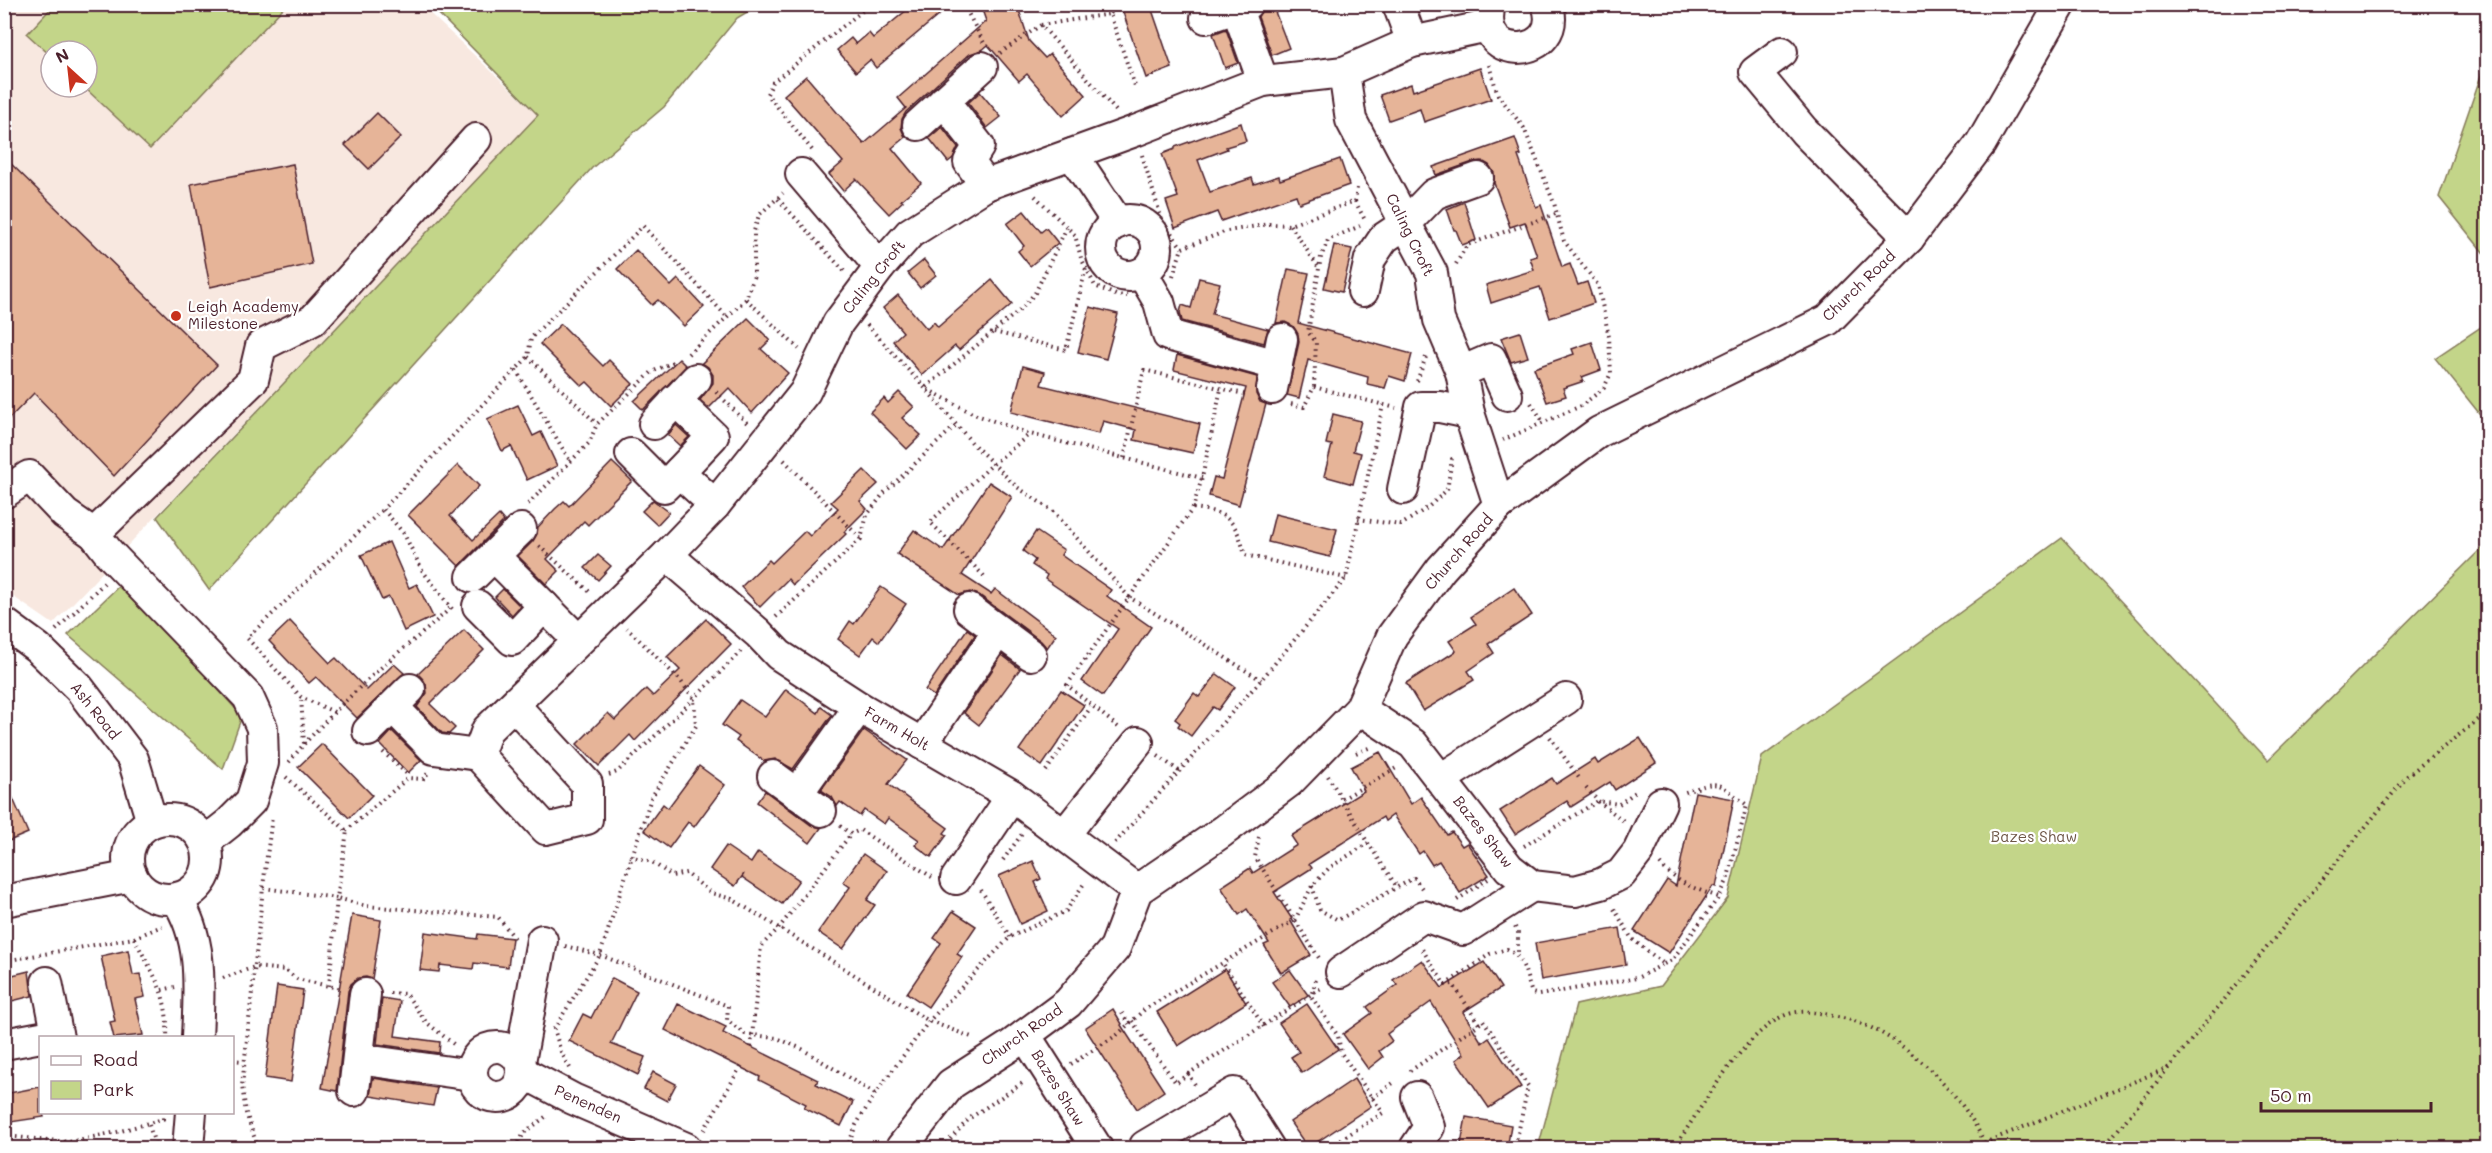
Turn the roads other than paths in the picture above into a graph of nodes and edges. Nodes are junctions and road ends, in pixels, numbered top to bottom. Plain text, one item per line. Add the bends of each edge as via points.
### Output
1 (1398, 4) edge
2 (1547, 4) edge
3 (2061, 4) edge
4 (1242, 7) edge
5 (1206, 18) dead end
6 (1485, 19) edge
7 (1412, 42) junction
8 (1782, 52) dead end
9 (987, 63) road end
10 (1344, 72) junction
11 (1263, 81) junction
12 (944, 101) junction
13 (918, 124) dead end
14 (476, 140) dead end
15 (1072, 154) junction
16 (801, 174) road end
17 (1478, 178) dead end
18 (986, 185) junction
19 (1405, 224) junction
20 (1909, 238) junction
21 (1362, 291) dead end
22 (857, 297) junction
23 (1277, 364) dead end
24 (1461, 372) junction
25 (1507, 395) dead end
26 (1469, 413) junction
27 (654, 423) dead end
28 (631, 454) dead end
29 (679, 472) junction
30 (1403, 489) dead end
31 (4, 494) edge
32 (715, 505) junction
33 (1499, 505) junction
34 (521, 529) road end
35 (108, 551) junction
36 (667, 555) junction
37 (494, 556) junction
38 (472, 577) dead end
39 (544, 606) junction
40 (969, 609) dead end
41 (462, 610) road end
42 (4, 623) edge
43 (998, 631) junction
44 (578, 640) junction
45 (1031, 655) dead end
46 (1566, 699) dead end
47 (514, 705) junction
48 (859, 707) junction
49 (1360, 709) junction
50 (368, 731) dead end
51 (1138, 742) road end
52 (922, 744) junction
53 (478, 754) junction
54 (772, 776) dead end
55 (1442, 779) junction
56 (1653, 794) road end
57 (1012, 796) junction
58 (152, 822) junction
59 (1065, 834) junction
60 (205, 842) junction
61 (132, 876) junction
62 (968, 885) road end
63 (1532, 886) junction
64 (1137, 890) junction
65 (4, 901) edge
66 (182, 907) junction
67 (542, 940) road end
68 (1327, 967) road end
69 (47, 982) dead end
70 (365, 994) dead end
71 (57, 1036) edge
72 (197, 1036) edge
73 (39, 1039) edge
74 (1017, 1040) junction
75 (4, 1044) edge
76 (358, 1059) junction
77 (521, 1067) junction
78 (354, 1090) dead end
79 (1417, 1097) dead end
80 (191, 1114) edge
81 (681, 1144) edge
82 (1089, 1146) edge
83 (1145, 1146) dead end
84 (188, 1149) edge
85 (901, 1149) edge
86 (1269, 1149) edge
87 (1415, 1149) edge

1 - 7 street
2 - 6 street via 1550,17 1546,33 1532,46 1521,49 1500,44
3 - 20 street, Church Road via 1981,143
4 - 5 street
4 - 11 street
6 - 7 street, Caling Croft
7 - 10 street, Caling Croft
8 - 20 street via 1755,72 1804,131
9 - 12 street
10 - 11 street, Caling Croft
10 - 19 street, Caling Croft via 1351,120
11 - 15 street, Caling Croft
12 - 13 street
12 - 18 street via 979,146 969,162
14 - 35 street via 313,320 261,346 253,380
15 - 18 street, Caling Croft
15 - 23 street via 1118,223 1137,221 1154,234 1156,256 1148,282 1159,302 1168,335
16 - 22 street
17 - 19 street via 1434,194
18 - 22 street, Caling Croft via 910,233
19 - 21 street via 1384,238 1370,259
19 - 24 street, Caling Croft via 1431,273 1439,320
20 - 33 street, Church Road via 1828,320 1599,432
22 - 32 street via 805,392
24 - 25 street via 1491,359
24 - 26 street, Caling Croft
26 - 30 street via 1421,407
26 - 33 street, Caling Croft
27 - 29 street via 686,389 713,436
28 - 29 street via 664,487
29 - 32 street
31 - 35 street via 29,476
32 - 36 street
33 - 49 street, Church Road via 1441,569 1392,636
34 - 37 street
35 - 60 street via 248,698 262,728 263,763 251,801
36 - 44 street
36 - 48 street, Farm Holt via 779,655
37 - 38 street
37 - 39 street
39 - 41 street via 512,640
39 - 44 street
40 - 43 street
42 - 58 street, Ash Road via 38,648 80,688 134,759
43 - 45 street
43 - 52 street
44 - 47 street
46 - 55 street
47 - 53 street via 487,730
47 - 53 street via 587,784 587,819 546,830
48 - 52 street, Farm Holt
48 - 54 street via 809,802
49 - 55 street, Bazes Shaw via 1413,744
49 - 64 street, Church Road via 1289,782
50 - 53 street via 401,698 434,749
51 - 59 street
52 - 57 street, Farm Holt
55 - 63 street, Bazes Shaw via 1500,866 1509,868
56 - 63 street via 1643,840 1621,874 1575,891
57 - 59 street, Farm Holt
57 - 62 street
58 - 60 street via 167,818 182,821
58 - 61 street via 139,831 130,845 128,861
59 - 64 street, Farm Holt
60 - 66 street via 208,865 204,877
61 - 65 street
61 - 66 street via 150,895
63 - 68 street via 1463,930 1424,916
64 - 74 street, Church Road via 1115,948 1068,1003
66 - 72 street via 194,938 200,982
67 - 77 street
69 - 71 street
70 - 76 street
73 - 75 street
74 - 82 street, Bazes Shaw via 1048,1073
74 - 85 street, Church Road via 951,1084
76 - 77 street via 472,1075 483,1092 500,1097 516,1088
76 - 78 street
77 - 81 street, Penenden via 573,1099
79 - 87 street via 1429,1127
80 - 84 street
83 - 86 street via 1234,1093

